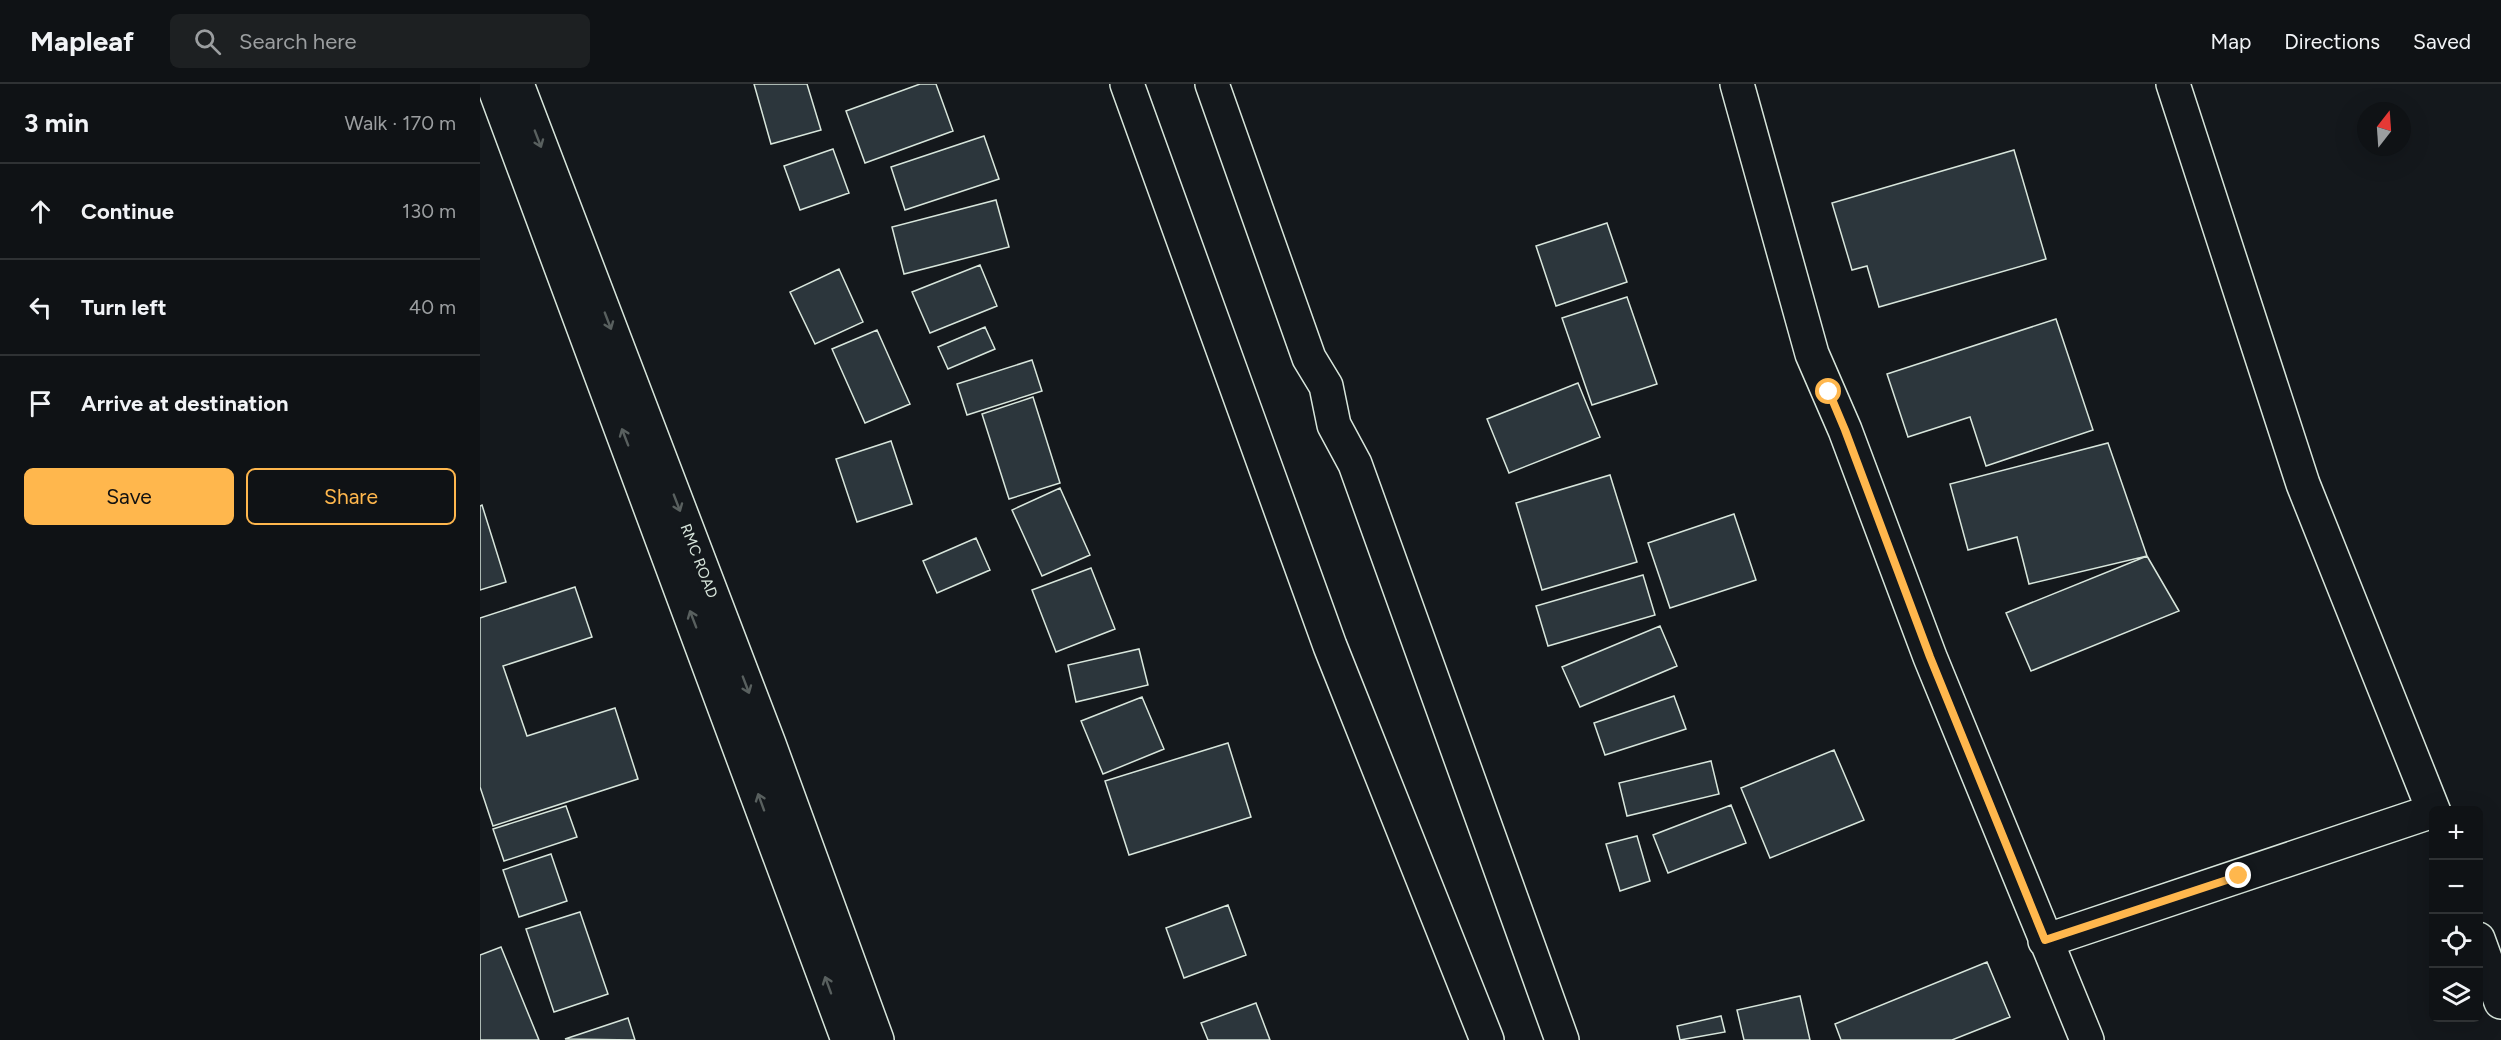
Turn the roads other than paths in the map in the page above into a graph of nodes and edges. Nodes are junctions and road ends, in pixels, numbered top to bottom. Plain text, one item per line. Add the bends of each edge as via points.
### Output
1 (493, 84) edge
2 (518, 84) edge
3 (1127, 84) edge
4 (1212, 84) edge
5 (1737, 84) edge
6 (2173, 84) edge
7 (2431, 806) edge
8 (2429, 812) edge
9 (2045, 940) junction
10 (2483, 953) edge
11 (2501, 1002) edge
12 (848, 1040) edge
13 (877, 1040) edge
14 (1487, 1040) edge
15 (1562, 1040) edge
16 (2087, 1040) edge

12 -> 1 street, RMC ROAD
2 -> 13 street, RMC ROAD
3 - 14 street via 1330,646
4 - 15 street via 1309,358 1326,386 1334,424 1355,464
5 - 9 street via 1812,354
6 - 7 street via 2303,484
8 - 9 street
9 - 16 street
10 - 11 street

